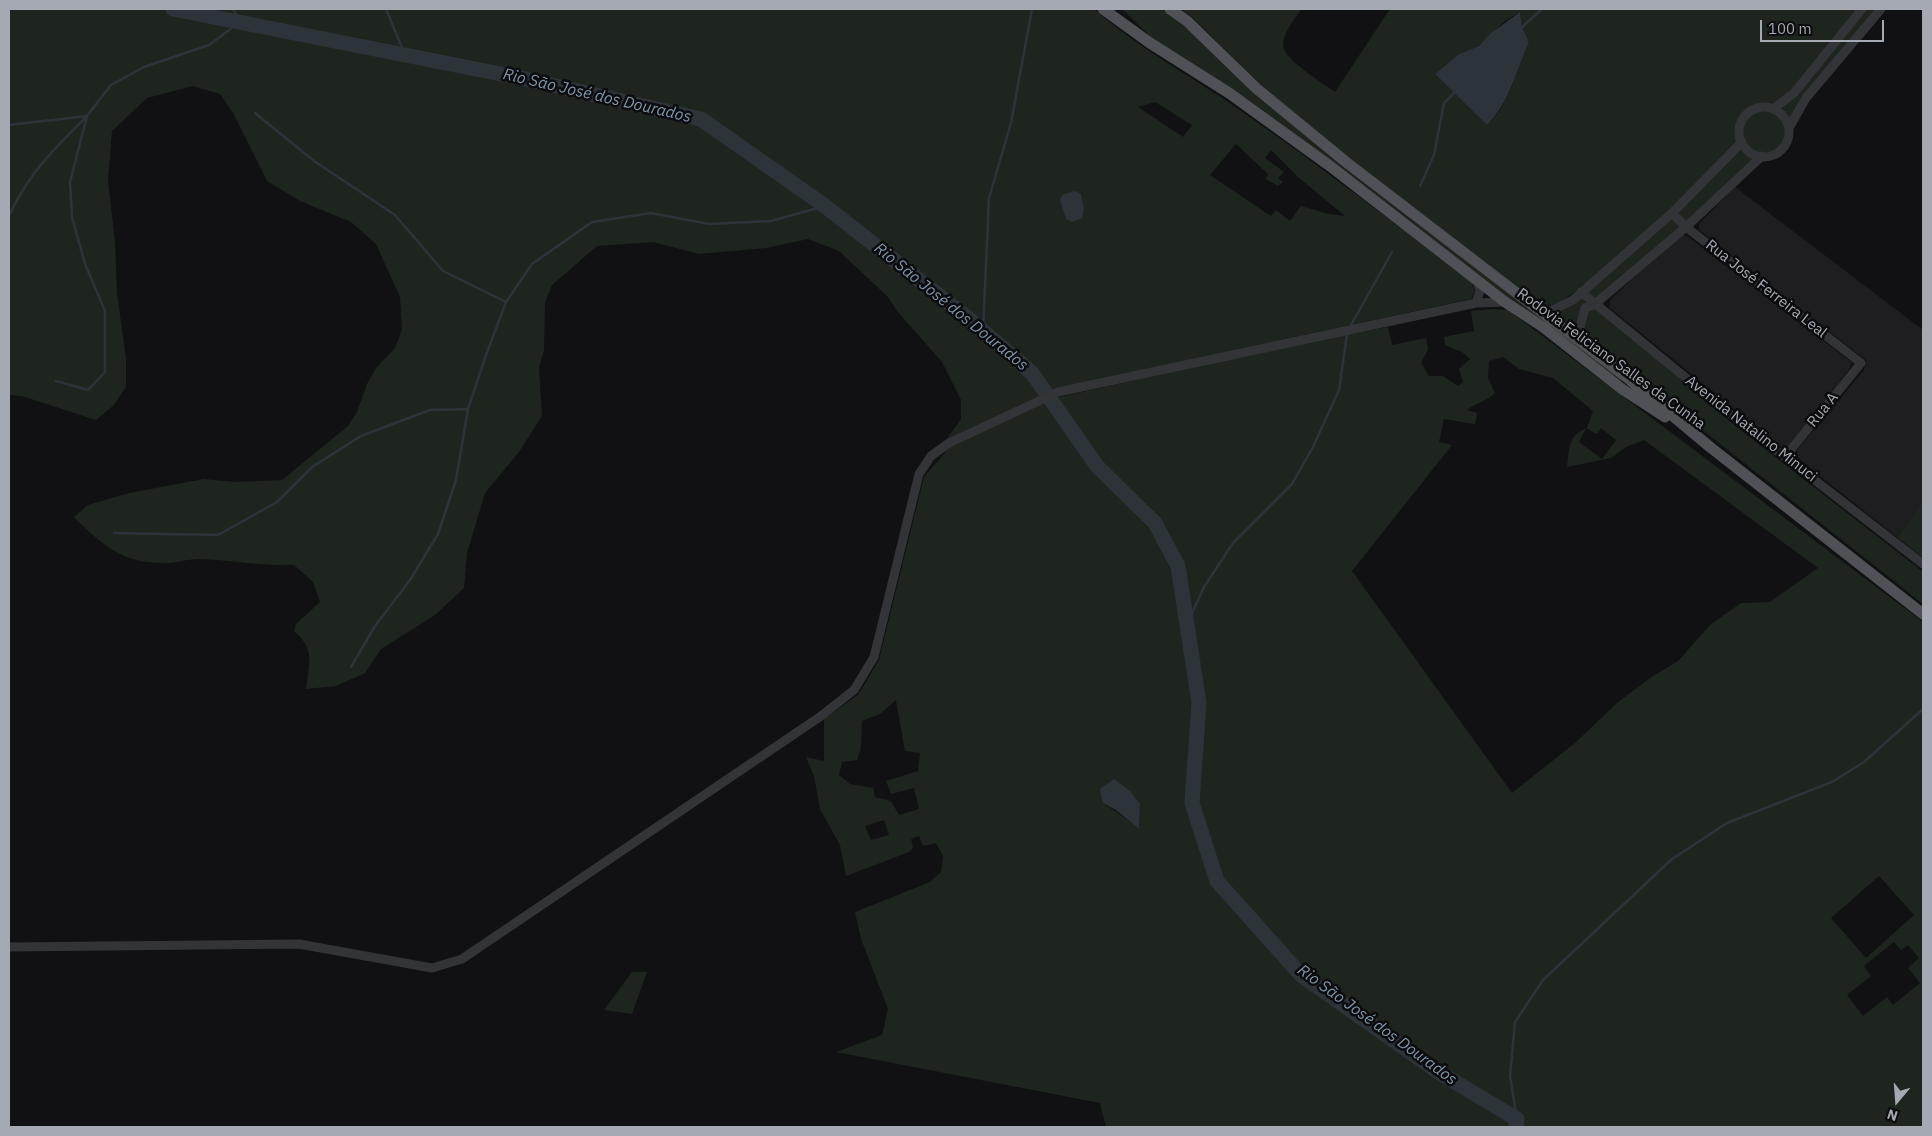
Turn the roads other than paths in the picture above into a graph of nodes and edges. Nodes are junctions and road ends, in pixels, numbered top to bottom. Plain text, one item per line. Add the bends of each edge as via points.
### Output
1 (1103, 9) edge
2 (1170, 9) edge
3 (1862, 9) edge
4 (1881, 9) edge
5 (1112, 14) edge
6 (1773, 109) junction
7 (1789, 128) junction
8 (1742, 142) junction
9 (1762, 156) junction
10 (1672, 213) junction
11 (1686, 227) junction
12 (1477, 280) junction
13 (1581, 292) junction
14 (1505, 302) junction
15 (1476, 303) junction
16 (1595, 304) junction
17 (1544, 314) junction
18 (1577, 339) junction
19 (1861, 363) joint
20 (1710, 447) junction
21 (1786, 457) junction
22 (1923, 564) edge
23 (1923, 614) edge
24 (9, 947) edge

1 - 5 main road, Rodovia Feliciano Salles da Cunha
2 - 17 main road, Rodovia Feliciano Salles da Cunha via 1256,88 1346,162
3 - 6 street via 1794,92
4 - 7 street via 1806,98
5 - 12 main road, Rodovia Feliciano Salles da Cunha via 1330,166
6 - 7 street via 1784,116
6 - 8 street via 1760,108 1749,113 1740,129
7 - 9 street via 1785,146 1775,154
8 - 9 street via 1750,152
8 - 10 street
9 - 11 street
10 - 11 street, Rua José Ferreira Leal
10 - 13 street
11 - 16 street
11 - 19 street, Rua José Ferreira Leal
12 - 14 main road, Rodovia Feliciano Salles da Cunha
12 - 15 street via 1480,291
13 - 16 street, Avenida Natalino Minuci
13 - 17 street via 1562,307
14 - 15 street
14 - 20 main road, Rodovia Feliciano Salles da Cunha via 1622,389
15 - 24 street via 1058,392 949,443 932,456 919,474 874,656 854,690 822,716 462,959 432,968 299,944
16 - 18 street via 1584,308
16 - 21 street, Avenida Natalino Minuci
17 - 18 main road, Rodovia Feliciano Salles da Cunha
18 - 20 main road, Rodovia Feliciano Salles da Cunha
19 - 21 street, Rua A
20 - 23 main road
21 - 22 street, Avenida Natalino Minuci

